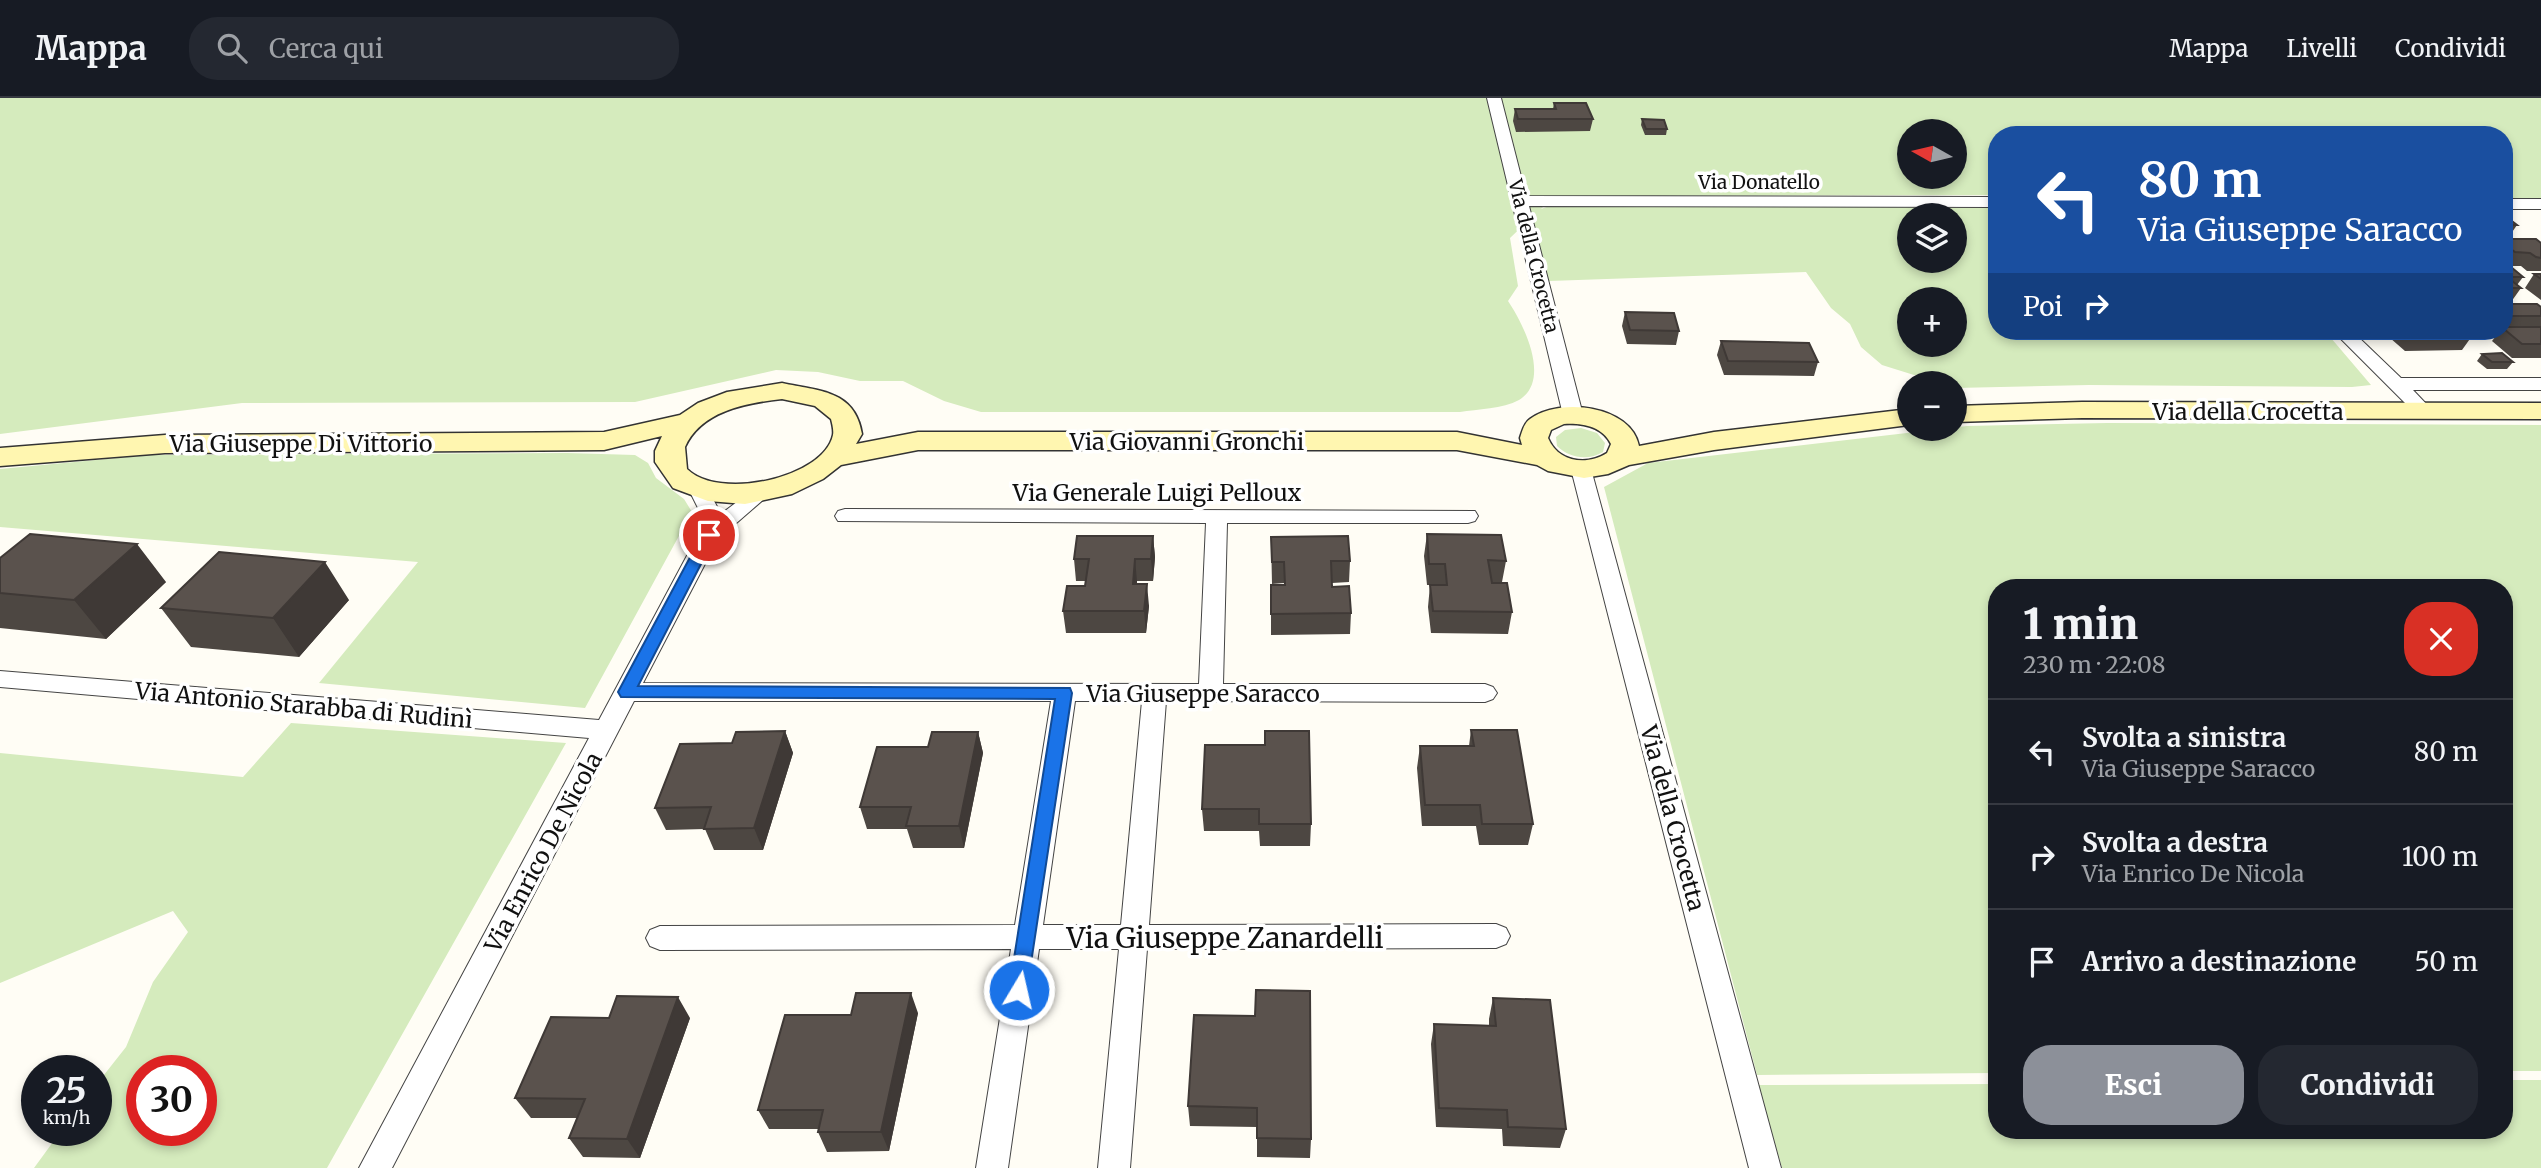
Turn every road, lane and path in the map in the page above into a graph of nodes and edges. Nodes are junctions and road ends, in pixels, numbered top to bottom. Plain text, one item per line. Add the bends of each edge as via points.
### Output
1 (1494, 98) edge
2 (1522, 201) junction
3 (1988, 202) edge
4 (2513, 204) edge
5 (2541, 204) edge
6 (2351, 340) edge
7 (2541, 383) edge
8 (2396, 384) junction
9 (2424, 411) junction
10 (2541, 411) edge
11 (1967, 414) edge
12 (1573, 415) junction
13 (1897, 418) edge
14 (688, 422) junction
15 (848, 423) junction
16 (1539, 425) junction
17 (604, 441) junction
18 (918, 441) junction
19 (1457, 441) junction
20 (1619, 444) junction
21 (668, 456) junction
22 (0, 457) edge
23 (836, 457) junction
24 (1548, 458) junction
25 (1581, 469) junction
26 (699, 490) junction
27 (761, 493) junction
28 (845, 516) dead end
29 (1217, 516) junction
30 (1468, 516) dead end
31 (709, 535) junction
32 (0, 679) edge
33 (627, 692) junction
34 (1064, 693) junction
35 (1155, 693) junction
36 (1211, 693) junction
37 (1485, 693) dead end
38 (607, 730) junction
39 (1496, 936) dead end
40 (660, 938) dead end
41 (1027, 939) junction
42 (1133, 939) junction
43 (375, 1168) edge
44 (992, 1168) edge
45 (1114, 1168) edge
46 (1765, 1168) edge

1 - 2 street, Via della Crocetta
2 - 3 street, Via Donatello
2 - 12 street, Via della Crocetta
4 - 5 street
6 - 8 street
7 - 8 street
8 - 9 street
9 - 10 street, Via della Crocetta
9 - 11 street, Via della Crocetta
12 - 16 street
12 - 20 street via 1598,419
13 - 20 street via 1714,441
14 - 15 street via 731,399 782,391 826,400
14 - 17 street, Via Giuseppe Di Vittorio
14 - 21 street via 677,433
15 - 18 street, Via Giovanni Gronchi
15 - 23 street via 847,440
16 - 19 street, Via Giovanni Gronchi
16 - 24 street via 1535,445
17 - 21 street, Via Giuseppe Di Vittorio
17 - 22 street, Via Giuseppe Di Vittorio via 165,444
18 - 19 street, Via Giovanni Gronchi
18 - 23 street, Via Giovanni Gronchi
19 - 24 street, Via Giovanni Gronchi
20 - 25 street via 1604,467
21 - 26 street via 682,481
23 - 27 street via 805,479
24 - 25 street
25 - 46 street, Via della Crocetta
26 - 27 street
26 - 31 street via 711,514
27 - 31 street, Via Enrico De Nicola
28 - 29 street, Via Generale Luigi Pelloux
29 - 30 street, Via Generale Luigi Pelloux
29 - 36 street
31 - 33 street, Via Enrico De Nicola
32 - 38 street, Via Antonio Starabba di Rudinì
33 - 34 street, Via Giuseppe Saracco
33 - 38 street, Via Enrico De Nicola
34 - 35 street, Via Giuseppe Saracco
34 - 41 street
35 - 36 street, Via Giuseppe Saracco
35 - 42 street
36 - 37 street, Via Giuseppe Saracco
38 - 43 street, Via Enrico De Nicola
39 - 42 street, Via Giuseppe Zanardelli
40 - 41 street, Via Giuseppe Zanardelli
41 - 42 street, Via Giuseppe Zanardelli
41 - 44 street
42 - 45 street

